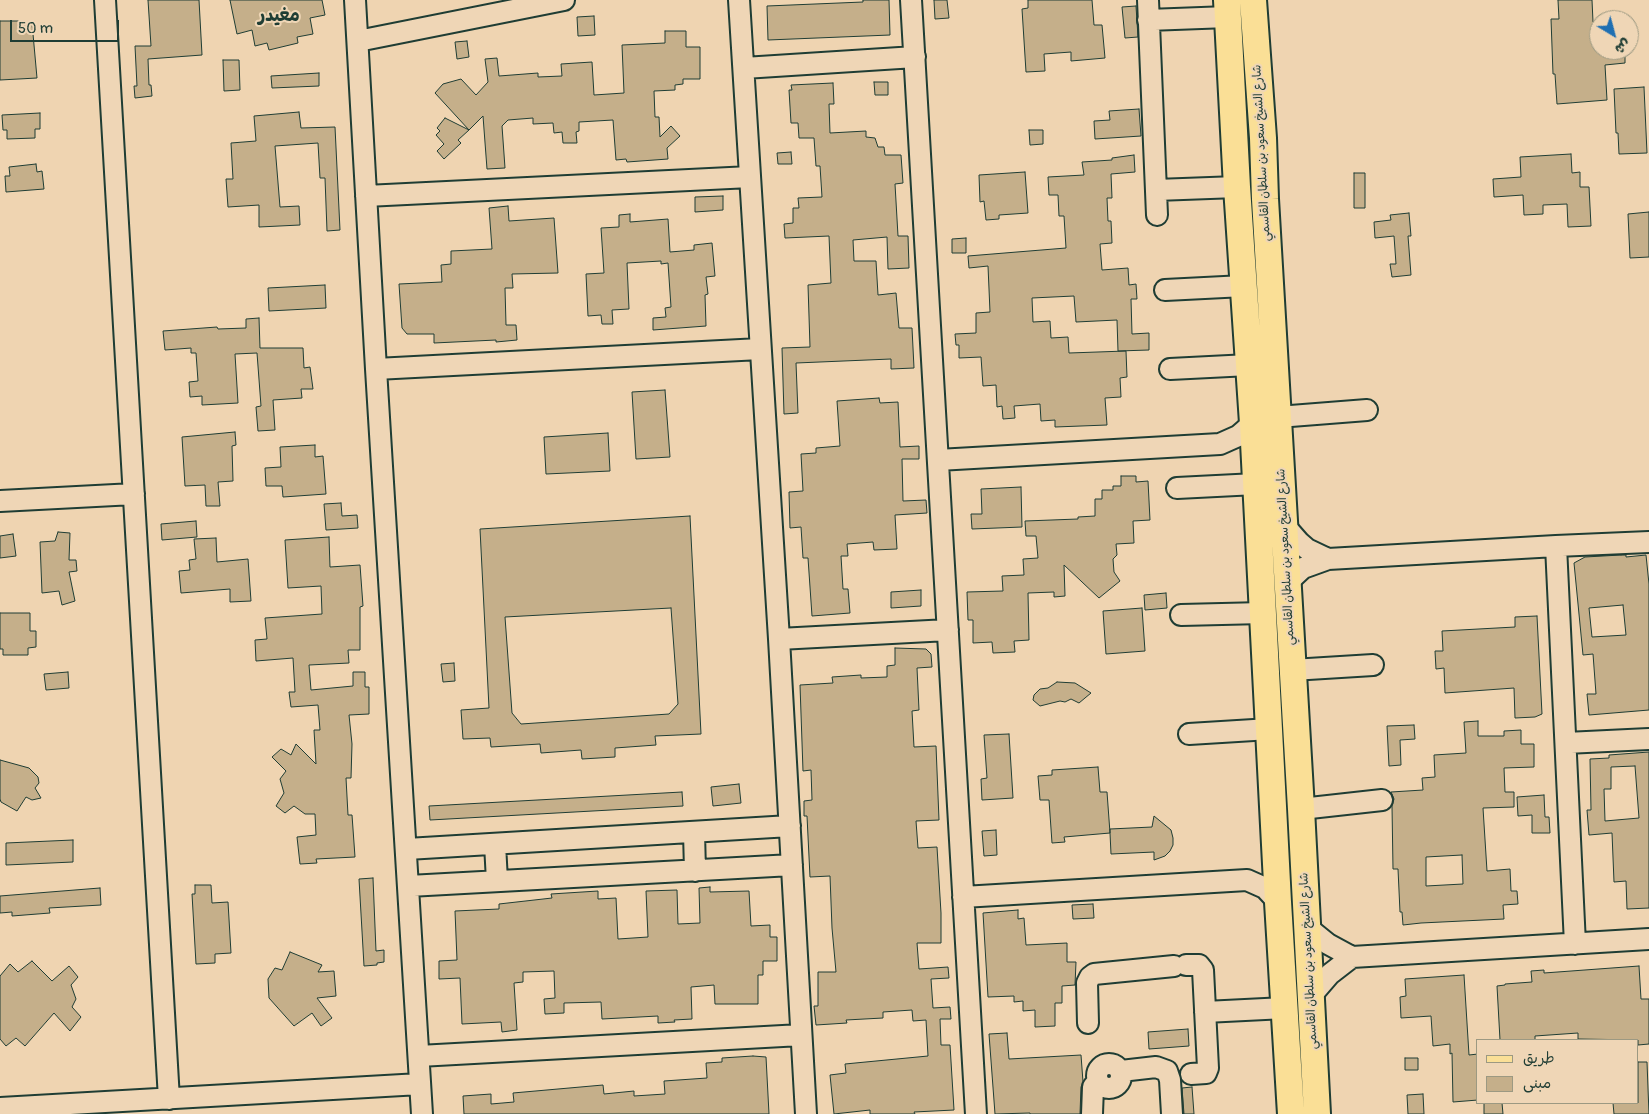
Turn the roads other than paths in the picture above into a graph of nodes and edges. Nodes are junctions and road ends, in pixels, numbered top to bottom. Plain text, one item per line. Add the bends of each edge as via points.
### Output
1 (105, 0) edge
2 (356, 0) edge
3 (564, 0) edge
4 (740, 0) edge
5 (911, 0) edge
6 (1148, 0) edge
7 (1253, 0) edge
8 (1228, 8) edge
9 (1148, 20) junction
10 (358, 41) junction
11 (914, 57) junction
12 (744, 68) junction
13 (1233, 115) junction
14 (1263, 138) junction
15 (750, 177) junction
16 (1237, 187) junction
17 (1156, 190) junction
18 (366, 196) junction
19 (1157, 215) dead end
20 (1244, 286) junction
21 (1165, 290) dead end
22 (760, 349) junction
23 (1249, 365) junction
24 (376, 368) junction
25 (1170, 369) dead end
26 (1367, 410) dead end
27 (1278, 417) junction
28 (1253, 423) junction
29 (1220, 444) junction
30 (938, 460) junction
31 (1256, 474) junction
32 (1177, 488) dead end
33 (134, 494) junction
34 (0, 501) edge
35 (1285, 526) junction
36 (1649, 542) edge
37 (1556, 546) junction
38 (1328, 559) junction
39 (1288, 582) junction
40 (1263, 614) junction
41 (1181, 615) dead end
42 (948, 630) junction
43 (779, 639) junction
44 (1373, 665) dead end
45 (1292, 670) junction
46 (1270, 729) junction
47 (1189, 734) dead end
48 (1649, 739) edge
49 (1566, 743) junction
50 (1382, 800) dead end
51 (1301, 809) junction
52 (790, 826) junction
53 (694, 832) junction
54 (495, 844) junction
55 (407, 849) junction
56 (1276, 852) junction
57 (792, 865) junction
58 (695, 871) junction
59 (1248, 880) junction
60 (498, 881) junction
61 (409, 886) junction
62 (963, 897) junction
63 (1278, 902) junction
64 (1307, 927) junction
65 (1649, 939) edge
66 (1575, 944) junction
67 (1352, 956) junction
68 (1310, 996) junction
69 (1285, 1008) junction
70 (1205, 1012) junction
71 (1088, 1023) dead end
72 (801, 1035) junction
73 (419, 1056) junction
74 (1181, 1074) junction
75 (420, 1084) junction
76 (169, 1098) junction
77 (0, 1108) edge
78 (422, 1114) edge
79 (806, 1114) edge
80 (976, 1114) edge
81 (1092, 1114) edge
82 (1172, 1114) edge
83 (1291, 1114) edge
84 (1317, 1114) edge

1 - 33 street
2 - 10 street
3 - 10 street
4 - 12 street
5 - 11 street
6 - 9 street
7 - 14 main road, شارع الشيخ سعود بن سلطان القاسمي
8 - 9 street
8 - 13 main road, شارع الشيخ سعود بن سلطان القاسمي
9 - 17 street
10 - 18 street
11 - 12 street
11 - 30 street
12 - 15 street
13 - 14 main road via 1247,114 1253,118
13 - 16 main road, شارع الشيخ سعود بن سلطان القاسمي
14 - 27 main road, شارع الشيخ سعود بن سلطان القاسمي
15 - 18 street
15 - 22 street
16 - 17 street
16 - 20 main road, شارع الشيخ سعود بن سلطان القاسمي
17 - 19 street
18 - 24 street
20 - 21 street
20 - 23 main road, شارع الشيخ سعود بن سلطان القاسمي
22 - 24 street
22 - 43 street
23 - 25 street
23 - 28 main road, شارع الشيخ سعود بن سلطان القاسمي
24 - 55 street
26 - 27 street
27 - 35 main road, شارع الشيخ سعود بن سلطان القاسمي
28 - 29 street via 1238,436
28 - 31 main road, شارع الشيخ سعود بن سلطان القاسمي
29 - 30 street
29 - 31 street via 1240,451
30 - 42 street
31 - 32 street
31 - 40 main road, شارع الشيخ سعود بن سلطان القاسمي
33 - 34 street
33 - 76 street
35 - 38 street via 1307,549
35 - 39 main road, شارع الشيخ سعود بن سلطان القاسمي
36 - 37 street
37 - 38 street
37 - 49 street
38 - 39 street via 1303,568
39 - 45 main road, شارع الشيخ سعود بن سلطان القاسمي
40 - 41 street
40 - 46 main road, شارع الشيخ سعود بن سلطان القاسمي
42 - 43 street
42 - 62 street
43 - 52 street
44 - 45 street
45 - 51 main road, شارع الشيخ سعود بن سلطان القاسمي
46 - 47 street
46 - 56 main road, شارع الشيخ سعود بن سلطان القاسمي
48 - 49 street
49 - 66 street
50 - 51 street
51 - 64 main road, شارع الشيخ سعود بن سلطان القاسمي
52 - 53 street
52 - 57 street
53 - 54 street
53 - 58 street
54 - 55 street
54 - 60 street
55 - 61 street
56 - 59 street via 1264,869
56 - 63 main road, شارع الشيخ سعود بن سلطان القاسمي
57 - 58 street
57 - 72 street
58 - 60 street
59 - 62 street
59 - 63 street via 1265,888
60 - 61 street
61 - 73 street
62 - 80 street
63 - 69 main road, شارع الشيخ سعود بن سلطان القاسمي
64 - 67 street via 1328,944
64 - 68 main road, شارع الشيخ سعود بن سلطان القاسمي
65 - 66 street
66 - 67 street
67 - 68 street
68 - 84 main road, شارع الشيخ سعود بن سلطان القاسمي
69 - 70 street
69 - 83 main road, شارع الشيخ سعود بن سلطان القاسمي
70 - 71 street via 1202,968 1180,965 1094,974 1087,983
70 - 74 street via 1208,1070
72 - 73 street
72 - 79 street
73 - 75 street
74 - 81 street via 1156,1067 1121,1071 1114,1065 1104,1065 1093,1087
74 - 82 street
75 - 76 street
75 - 78 street
76 - 77 street

